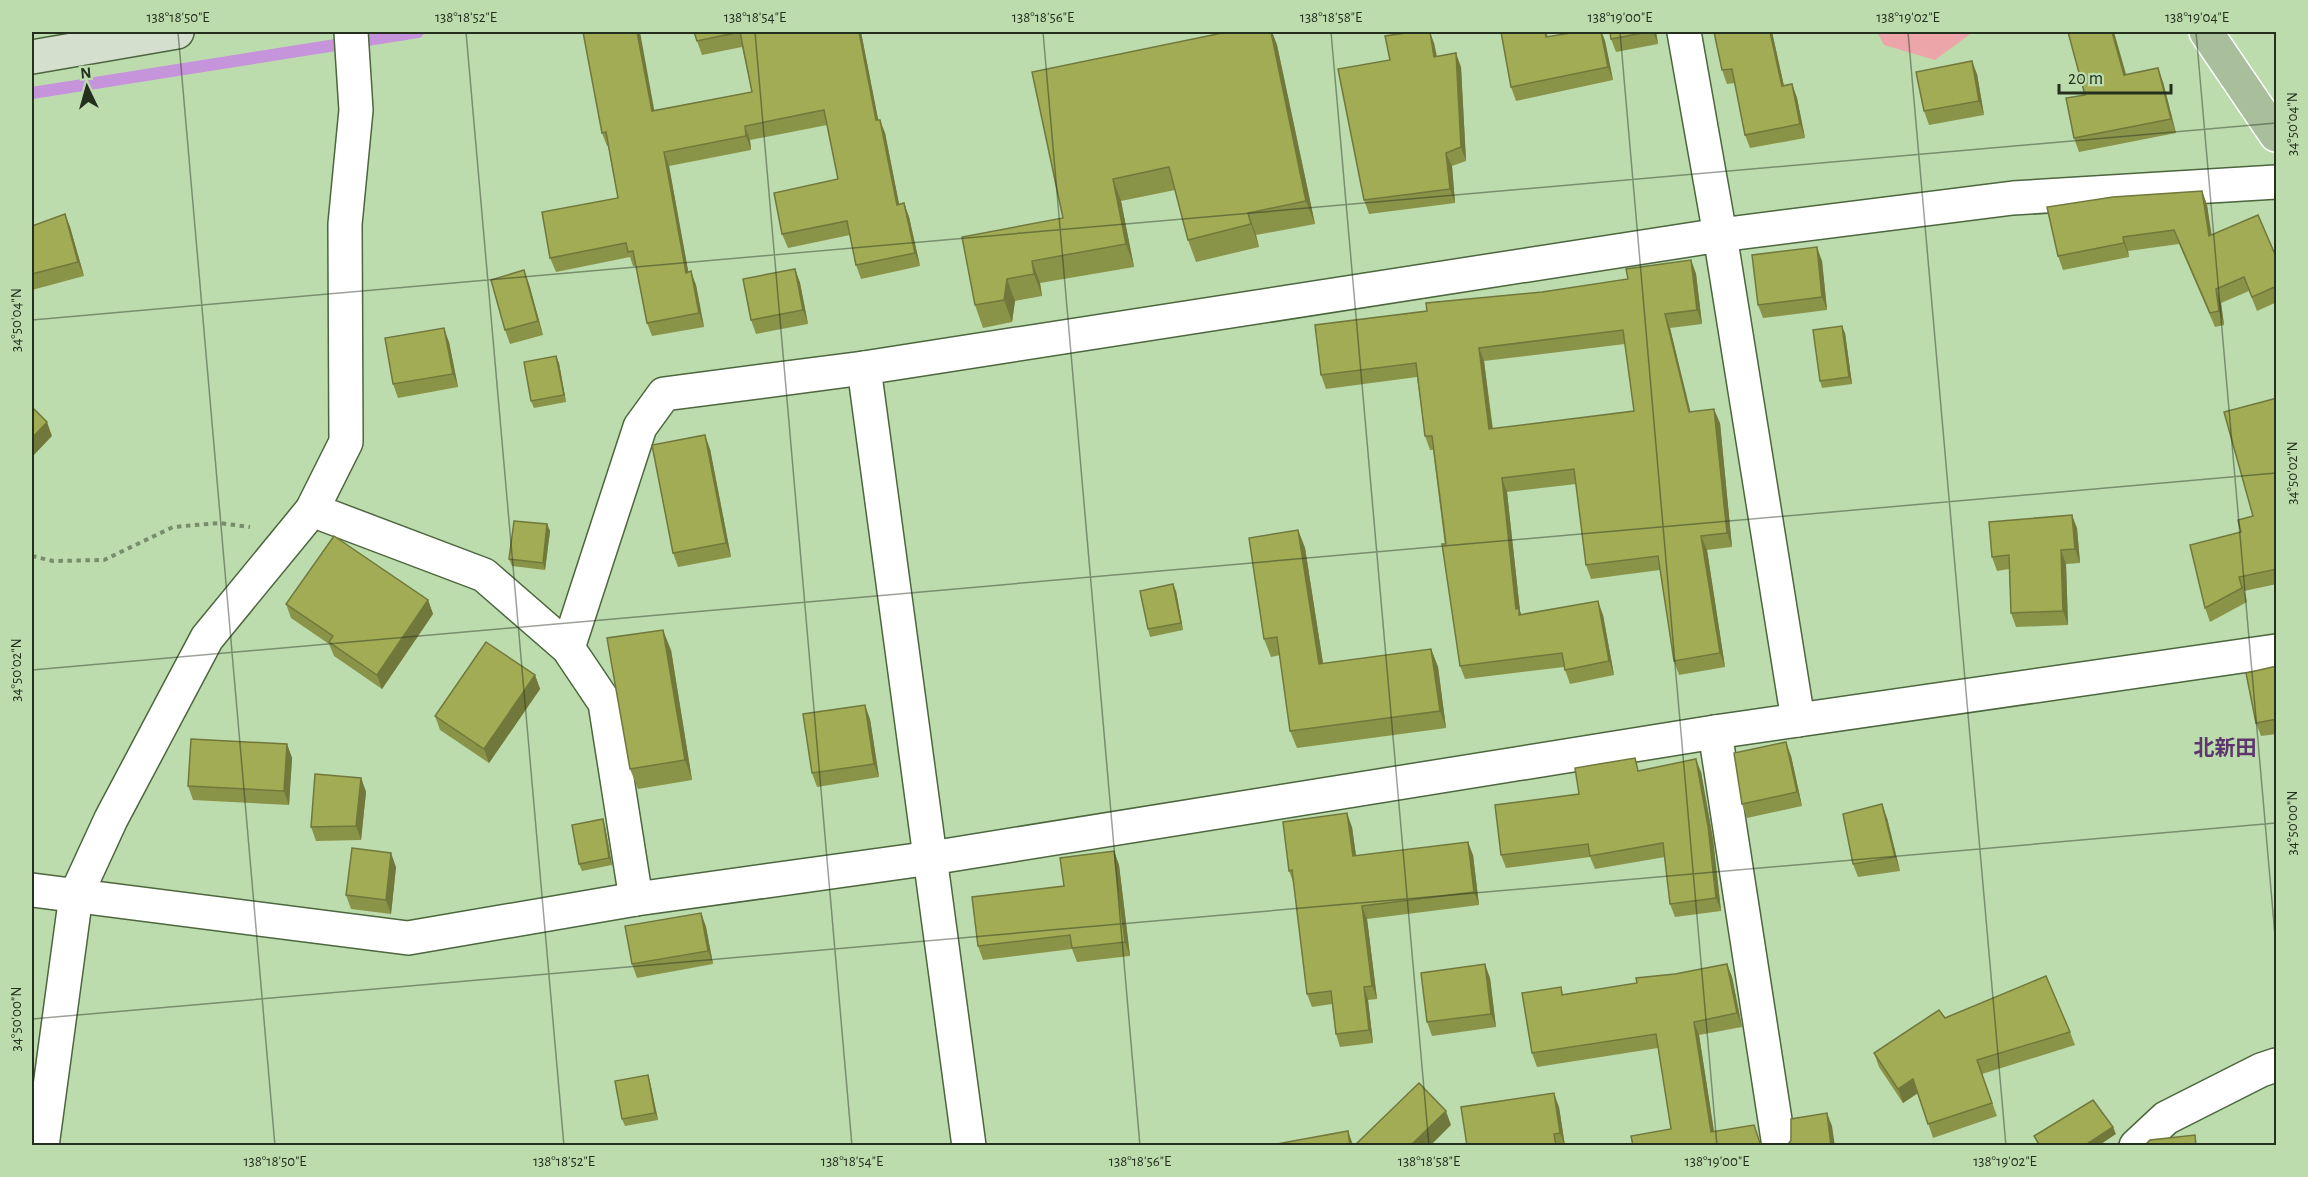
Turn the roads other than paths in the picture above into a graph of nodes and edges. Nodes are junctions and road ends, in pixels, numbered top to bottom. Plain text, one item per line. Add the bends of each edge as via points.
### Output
1 (177, 32) edge
2 (351, 32) edge
3 (1684, 32) edge
4 (2206, 32) edge
5 (32, 57) edge
6 (2277, 135) edge
7 (2277, 182) edge
8 (1720, 235) junction
9 (864, 368) junction
10 (303, 521) junction
11 (568, 648) junction
12 (2277, 651) edge
13 (1798, 720) junction
14 (1715, 732) junction
15 (931, 858) junction
16 (32, 890) edge
17 (76, 895) junction
18 (636, 899) junction
19 (2277, 1065) edge
20 (42, 1146) edge
21 (969, 1146) edge
22 (1779, 1146) edge
23 (2136, 1146) edge

1 - 5 street
2 - 10 street via 356,110 345,224 346,442
3 - 8 street
4 - 6 main road
7 - 8 street via 2013,198
8 - 9 street
8 - 13 street
9 - 11 street via 664,394 640,427
9 - 15 street
10 - 11 street via 484,575
10 - 17 street via 207,638 111,819
11 - 18 street via 605,703
12 - 13 street
13 - 14 street
14 - 15 street
14 - 22 street
15 - 18 street
15 - 21 street
16 - 17 street
17 - 18 street via 408,938
17 - 20 street
19 - 23 street via 2166,1118

